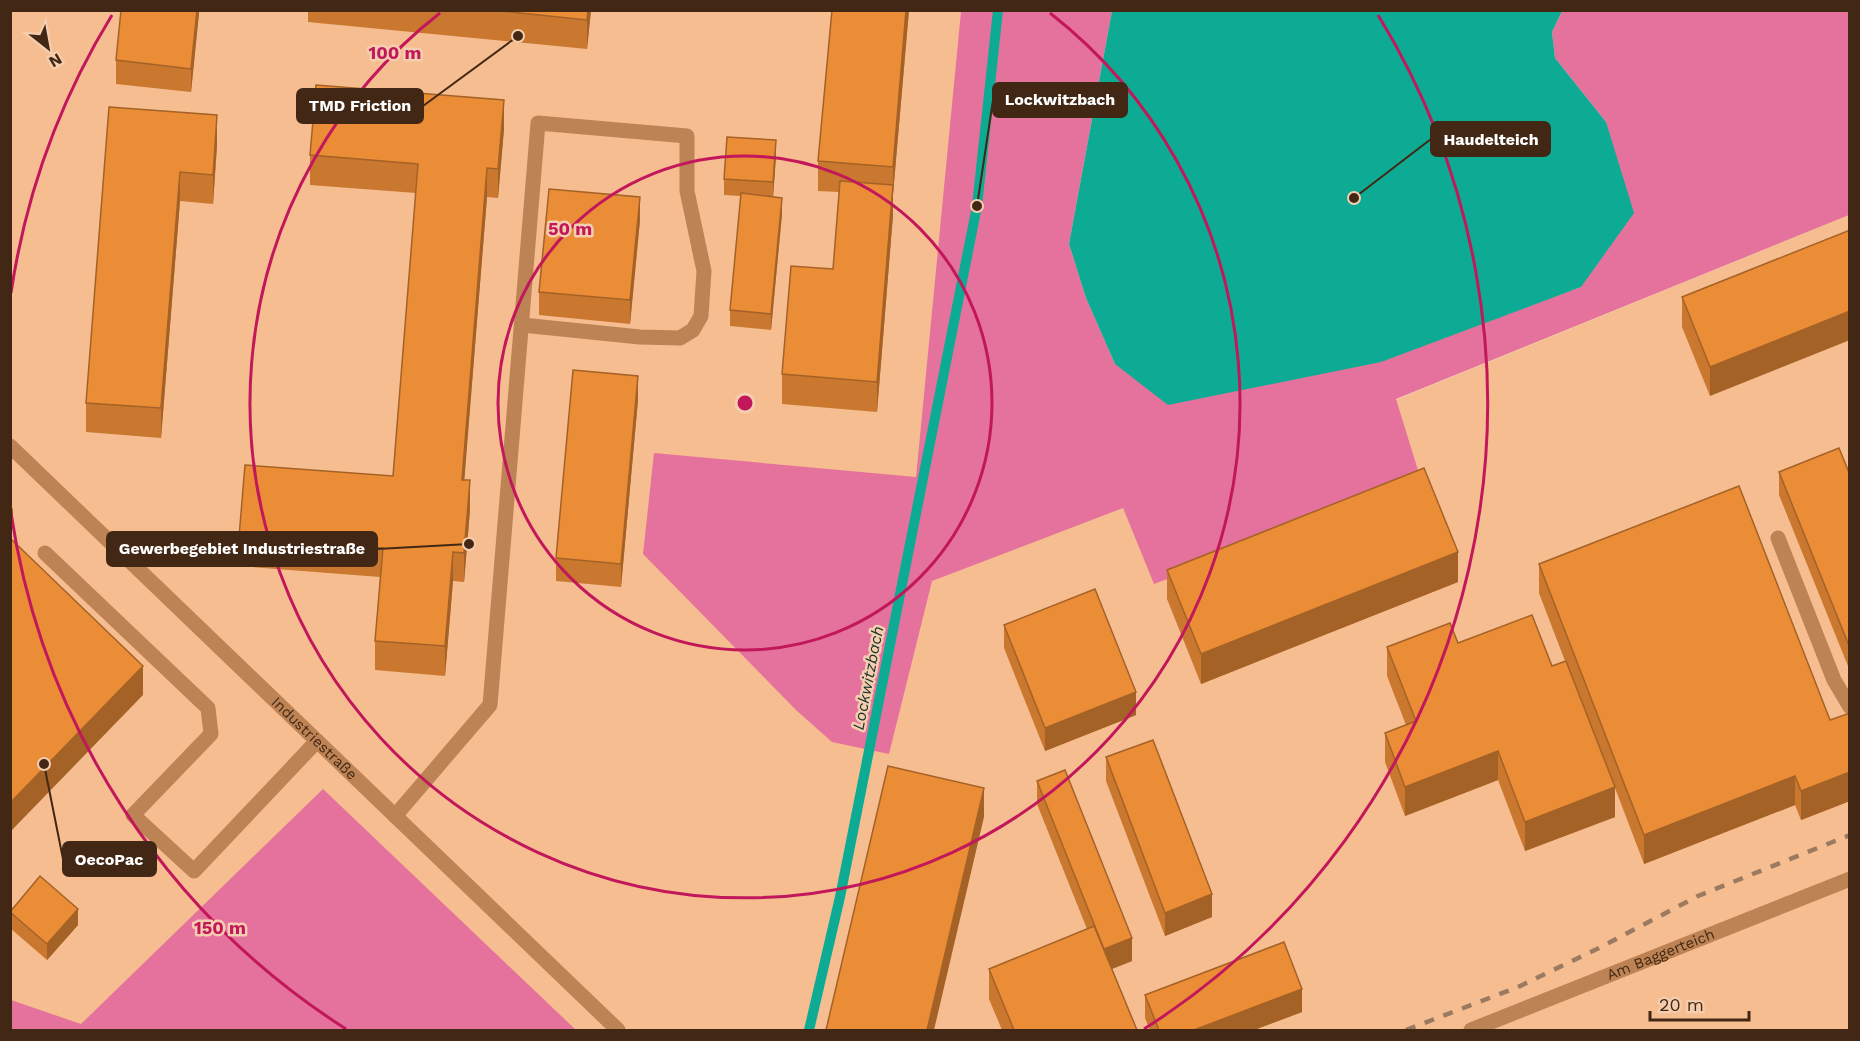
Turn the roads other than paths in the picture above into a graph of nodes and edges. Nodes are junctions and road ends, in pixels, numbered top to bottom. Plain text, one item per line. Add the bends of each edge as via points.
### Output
1 (522, 325) junction
2 (10, 446) edge
3 (1778, 538) dead end
4 (45, 553) dead end
5 (1850, 707) edge
6 (317, 741) junction
7 (395, 816) junction
8 (1850, 879) edge
9 (618, 1030) edge
10 (1471, 1030) edge

1 - 1 street via 538,123 687,136 687,191 704,271 701,316 693,330 681,338 640,338
1 - 7 street via 490,705
2 - 6 street, Industriestraße
3 - 5 street via 1834,680
4 - 6 street via 208,708 212,734 133,815 194,871
6 - 7 street, Industriestraße
7 - 9 street, Industriestraße
8 - 10 street, Am Baggerteich

